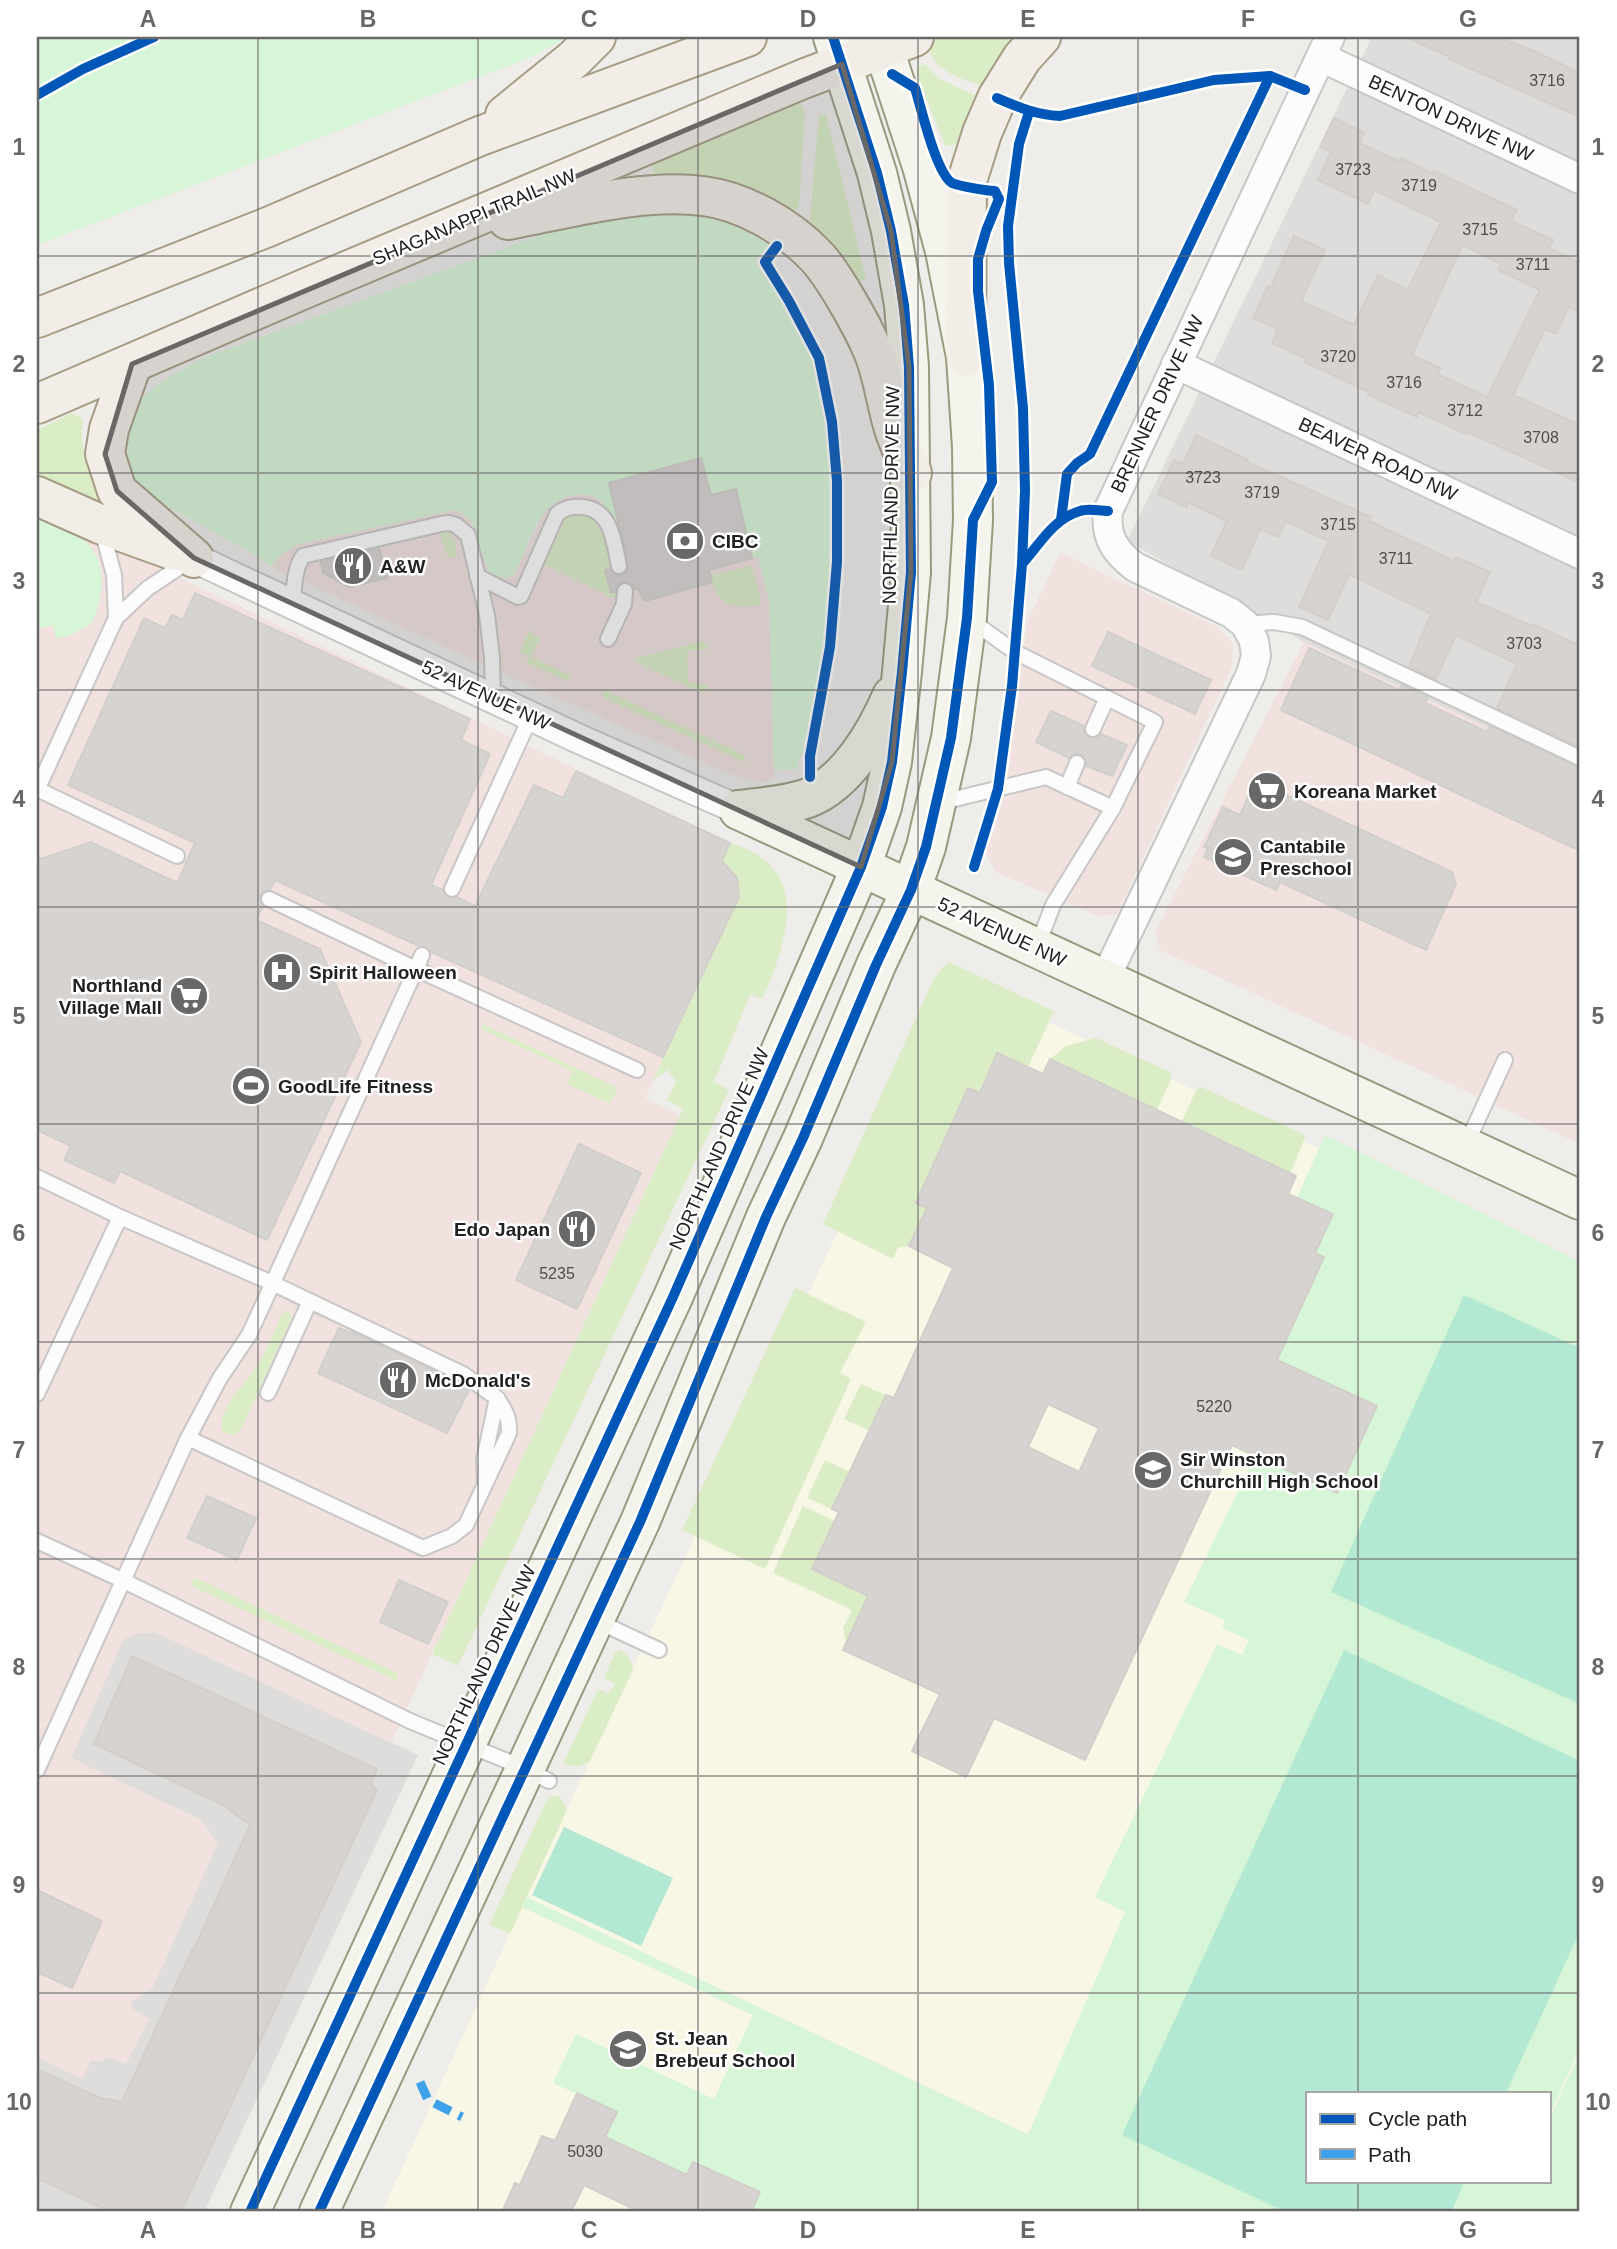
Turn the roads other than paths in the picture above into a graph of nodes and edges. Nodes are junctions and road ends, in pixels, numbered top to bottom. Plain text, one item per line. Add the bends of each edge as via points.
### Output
1 (596, 37) edge
2 (747, 37) edge
3 (1041, 37) edge
4 (893, 41) edge
5 (1326, 47) edge
6 (838, 50) edge
7 (480, 136) junction
8 (1580, 179) edge
9 (433, 234) junction
10 (37, 318) edge
11 (966, 357) junction
12 (1177, 363) junction
13 (132, 364) junction
14 (37, 404) edge
15 (912, 473) junction
16 (37, 496) edge
17 (100, 524) junction
18 (1580, 554) edge
19 (194, 558) junction
20 (619, 566) dead end
21 (477, 576) junction
22 (625, 590) dead end
23 (293, 604) junction
24 (116, 618) junction
25 (967, 618) junction
26 (1245, 624) junction
27 (608, 639) dead end
28 (902, 672) junction
29 (492, 698) junction
30 (1107, 698) junction
31 (531, 716) junction
32 (1093, 729) dead end
33 (1580, 758) edge
34 (1077, 763) dead end
35 (1067, 787) junction
36 (37, 790) edge
37 (936, 804) junction
38 (1112, 808) junction
39 (738, 810) junction
40 (177, 856) dead end
41 (861, 867) junction
42 (452, 889) dead end
43 (912, 890) junction
44 (269, 899) dead end
45 (1036, 948) junction
46 (422, 955) dead end
47 (416, 969) junction
48 (1105, 979) junction
49 (1505, 1060) dead end
50 (637, 1070) dead end
51 (1465, 1146) junction
52 (37, 1177) edge
53 (1580, 1200) edge
54 (120, 1217) junction
55 (272, 1283) junction
56 (310, 1301) junction
57 (268, 1393) dead end
58 (37, 1394) edge
59 (498, 1398) junction
60 (188, 1438) junction
61 (485, 1483) junction
62 (37, 1542) edge
63 (122, 1580) junction
64 (594, 1620) junction
65 (659, 1650) dead end
66 (467, 1744) junction
67 (37, 1770) edge
68 (537, 1775) junction
69 (250, 2212) edge
70 (319, 2212) edge

1 - 7 main road
2 - 7 main road
3 - 11 main road via 997,98 967,181
4 - 6 main road, SHAGANAPPI TRAIL NW
4 - 11 street
5 - 8 street, BENTON DRIVE NW
5 - 12 street, BRENNER DRIVE NW
6 - 9 main road, SHAGANAPPI TRAIL NW
6 - 15 street, NORTHLAND DRIVE NW via 877,173 904,305
7 - 10 main road via 268,227
9 - 13 main road, SHAGANAPPI TRAIL NW
9 - 15 main road via 659,194 704,196 766,218 816,256 846,300 873,352 894,429
11 - 25 street via 973,520
12 - 18 street, BEAVER ROAD NW
12 - 26 street, BRENNER DRIVE NW via 1111,502 1106,525 1109,537 1135,567 1231,612
13 - 14 main road, SHAGANAPPI TRAIL NW
13 - 19 main road via 109,429 105,454 109,467 117,491
15 - 28 street, NORTHLAND DRIVE NW via 911,572
16 - 17 main road
17 - 19 main road
17 - 24 lane via 114,575
19 - 23 street, 52 AVENUE NW
19 - 24 lane via 148,588
20 - 21 lane via 604,517 589,508 566,508 555,519 522,594 518,597
21 - 23 lane via 468,535 449,523 303,556
21 - 29 lane via 487,615
22 - 27 lane via 624,604
23 - 29 street, 52 AVENUE NW
24 - 36 lane
25 - 30 lane via 1014,652
25 - 37 street via 951,738
26 - 33 lane via 1274,622 1302,627
26 - 48 street via 1256,656 1251,674
28 - 39 street via 881,723 837,780 806,798
28 - 41 street, NORTHLAND DRIVE NW via 892,762
29 - 31 street, 52 AVENUE NW
30 - 32 lane
30 - 38 lane via 1155,722
31 - 39 street, 52 AVENUE NW
31 - 42 lane
34 - 35 lane
35 - 37 lane via 1046,777
35 - 38 lane
36 - 40 lane
37 - 43 street
38 - 45 lane via 1053,905
39 - 41 street, 52 AVENUE NW
41 - 43 street, 52 AVENUE NW
41 - 66 street, NORTHLAND DRIVE NW via 673,1297
43 - 45 street, 52 AVENUE NW
43 - 64 street
44 - 47 lane
45 - 48 street, 52 AVENUE NW
46 - 47 lane
47 - 50 lane
47 - 55 lane
48 - 51 street, 52 AVENUE NW
49 - 51 lane
51 - 53 street, 52 AVENUE NW
52 - 54 lane
54 - 55 lane
54 - 58 lane
55 - 56 lane
55 - 60 lane via 249,1335
56 - 57 lane
56 - 59 lane via 463,1374
59 - 61 lane via 484,1460
59 - 61 lane via 510,1422 509,1433
60 - 61 lane via 423,1548 461,1531
60 - 63 lane
62 - 63 lane
63 - 66 lane via 410,1721
63 - 67 lane
64 - 65 lane
64 - 68 street
66 - 68 lane
66 - 69 street, NORTHLAND DRIVE NW
68 - 70 street

